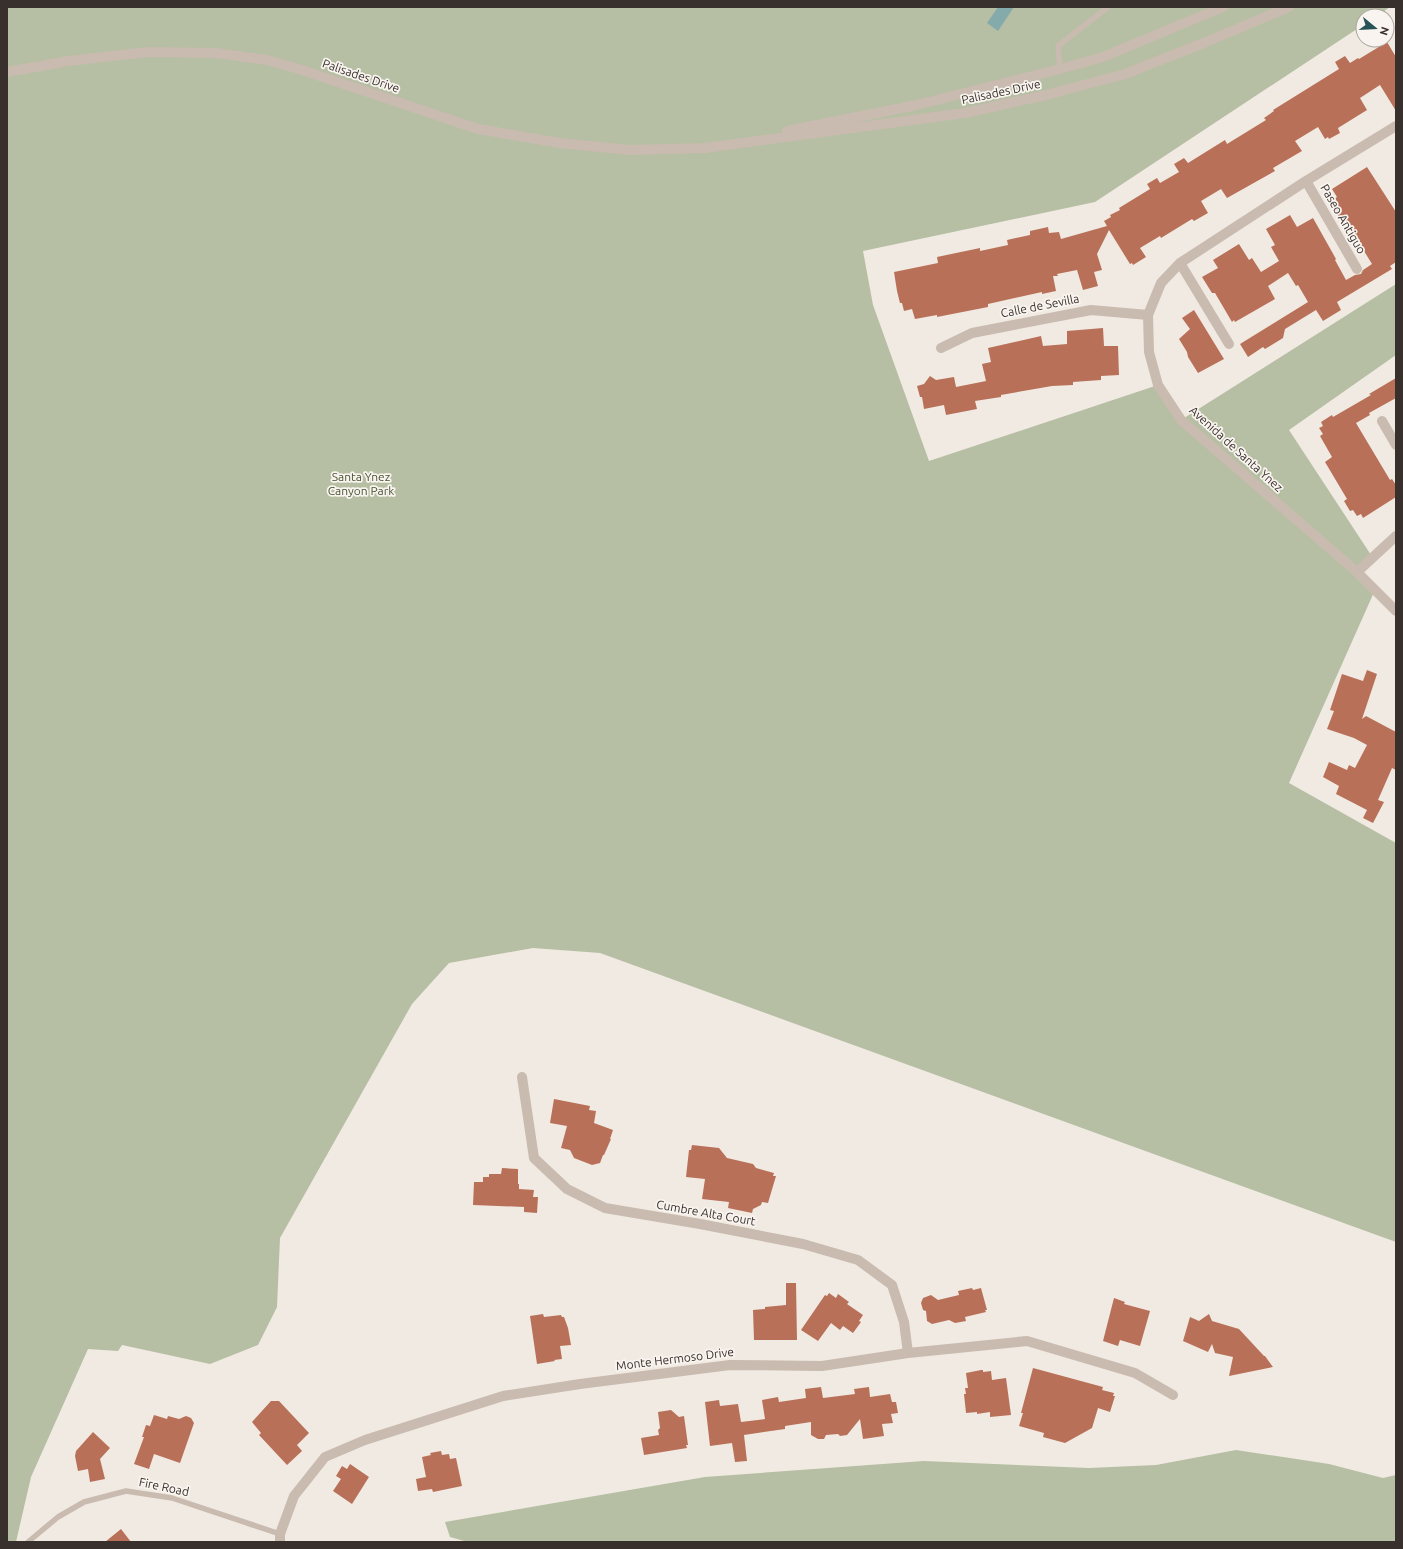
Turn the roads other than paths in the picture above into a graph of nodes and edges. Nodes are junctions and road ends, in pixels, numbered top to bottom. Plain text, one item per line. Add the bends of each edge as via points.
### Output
1 (1108, 7) edge
2 (1289, 7) edge
3 (1219, 8) edge
4 (1060, 69) junction
5 (7, 72) edge
6 (1396, 126) edge
7 (705, 148) junction
8 (1306, 181) junction
9 (1180, 263) junction
10 (1357, 269) dead end
11 (1148, 315) junction
12 (1229, 344) dead end
13 (941, 348) dead end
14 (1382, 421) dead end
15 (1396, 445) edge
16 (1396, 536) edge
17 (1357, 572) junction
18 (1396, 611) edge
19 (522, 1077) dead end
20 (908, 1353) junction
21 (1173, 1395) dead end
22 (280, 1538) edge
23 (28, 1542) edge

1 - 4 lane via 1058,46
2 - 7 street, Palisades Drive via 1125,74 1046,95 965,113
3 - 4 street, Palisades Drive via 1103,57
4 - 7 street, Palisades Drive via 917,105
5 - 7 street, Palisades Drive via 69,61 148,52 216,53 267,60 299,69 478,129 560,143 629,150
6 - 8 street, Avenida de Santa Ynez
8 - 9 street, Avenida de Santa Ynez
8 - 10 street, Paseo Antiguo
9 - 11 street, Avenida de Santa Ynez via 1161,283
9 - 12 street
11 - 13 street, Calle de Sevilla via 1091,310 972,332
11 - 17 street, Avenida de Santa Ynez via 1149,352 1158,385 1181,420
14 - 15 street
16 - 17 street
17 - 18 street, Avenida de Santa Ynez
19 - 20 street, Cumbre Alta Court via 534,1158 567,1189 605,1208 803,1244 858,1260 892,1285 904,1322
20 - 21 street, Monte Hermoso Drive via 1027,1341 1135,1373
20 - 22 street, Monte Hermoso Drive via 822,1366 730,1364 503,1396 365,1440 325,1457 294,1496
22 - 23 lane, Fire Road via 172,1498 126,1491 84,1502 58,1517

